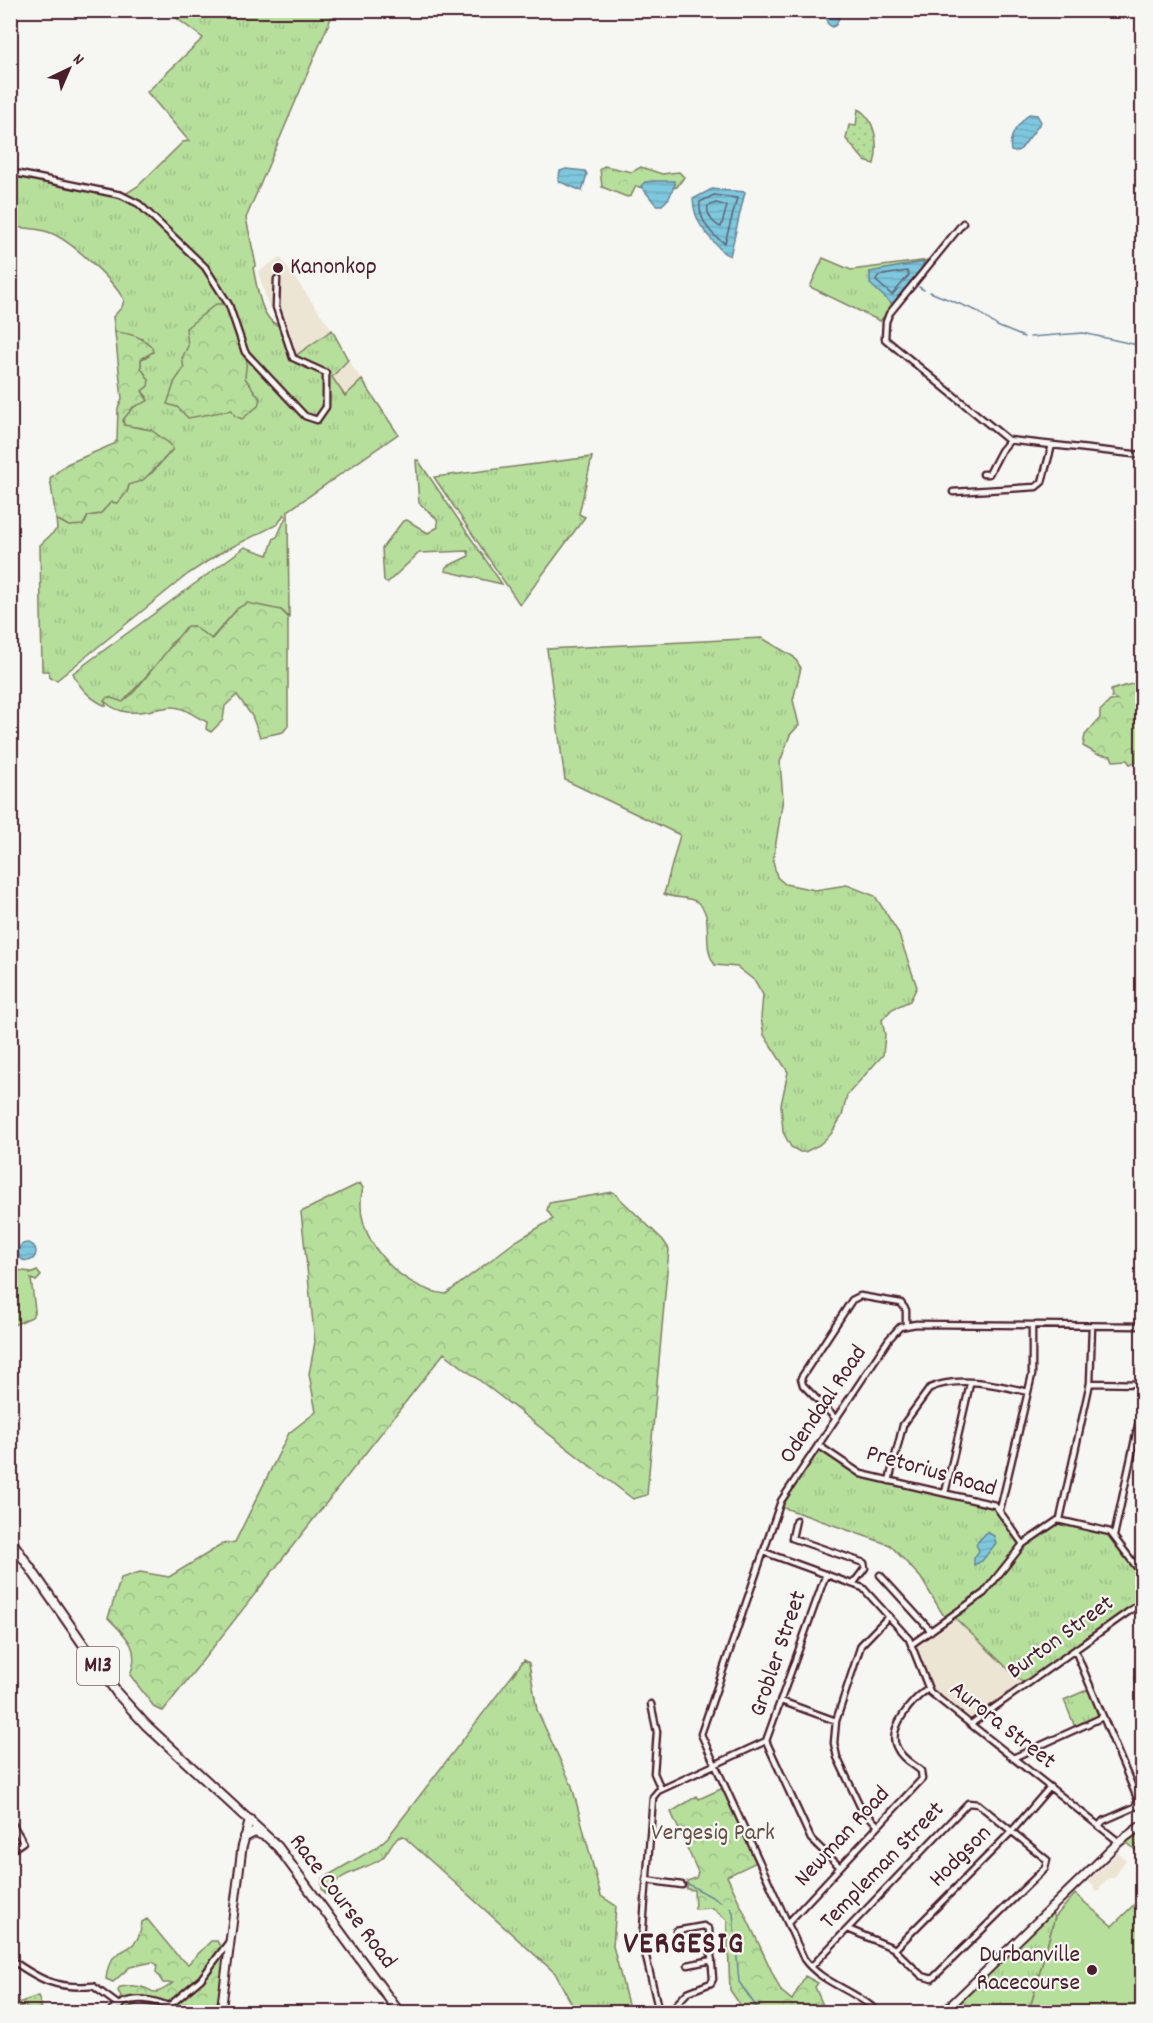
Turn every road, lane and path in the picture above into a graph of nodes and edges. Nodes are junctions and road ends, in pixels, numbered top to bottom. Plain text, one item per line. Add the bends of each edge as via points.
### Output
1 (10, 172) edge
2 (963, 223) dead end
3 (277, 279) dead end
4 (1011, 441) junction
5 (1052, 446) junction
6 (1143, 455) edge
7 (983, 474) dead end
8 (953, 492) dead end
9 (906, 1324) junction
10 (1032, 1325) junction
11 (1092, 1326) junction
12 (1143, 1326) edge
13 (1090, 1383) junction
14 (970, 1384) junction
15 (1142, 1384) edge
16 (1028, 1392) junction
17 (1143, 1400) edge
18 (1143, 1407) edge
19 (836, 1419) junction
20 (818, 1445) junction
21 (889, 1480) junction
22 (945, 1493) junction
23 (1000, 1510) junction
24 (1060, 1519) junction
25 (796, 1520) dead end
26 (1114, 1536) junction
27 (10, 1539) edge
28 (1023, 1544) junction
29 (764, 1552) junction
30 (826, 1574) junction
31 (1143, 1574) edge
32 (880, 1575) dead end
33 (854, 1584) junction
34 (1143, 1602) edge
35 (889, 1616) junction
36 (931, 1631) junction
37 (912, 1644) junction
38 (1075, 1650) junction
39 (1139, 1678) dead end
40 (928, 1689) junction
41 (1143, 1693) edge
42 (781, 1701) junction
43 (651, 1704) dead end
44 (1103, 1717) junction
45 (836, 1721) junction
46 (971, 1724) junction
47 (766, 1741) junction
48 (1013, 1758) junction
49 (714, 1765) junction
50 (1050, 1787) junction
51 (661, 1789) junction
52 (250, 1819) junction
53 (10, 1820) edge
54 (1143, 1825) edge
55 (878, 1826) junction
56 (1099, 1826) junction
57 (1012, 1831) junction
58 (245, 1837) junction
59 (273, 1842) junction
60 (1119, 1842) junction
61 (10, 1851) edge
62 (840, 1867) junction
63 (646, 1880) junction
64 (682, 1885) dead end
65 (788, 1923) junction
66 (848, 1929) junction
67 (676, 1931) dead end
68 (230, 1940) junction
69 (895, 1949) junction
70 (10, 1959) edge
71 (712, 1960) junction
72 (688, 1965) dead end
73 (811, 1967) junction
74 (120, 2006) junction
75 (169, 2006) junction
76 (873, 2008) junction
77 (110, 2013) edge
78 (181, 2013) edge
79 (221, 2013) edge
80 (399, 2013) edge
81 (659, 2013) edge
82 (669, 2013) edge
83 (868, 2013) edge
84 (878, 2013) edge
85 (944, 2013) edge

1 - 3 street via 121,195 139,204 192,252 209,273 229,305 239,341 249,358 302,413 317,420 326,407 326,373 292,358 276,307
2 - 4 street via 889,314 885,339
4 - 5 street
4 - 7 street via 989,474
5 - 6 street
5 - 8 street via 1042,482 1036,487
9 - 10 street
9 - 19 street, Odendaal Road via 889,1339
9 - 19 street via 906,1310 901,1303 860,1296 852,1300 801,1378 803,1385
10 - 11 street
10 - 16 street
11 - 12 street
11 - 13 street
13 - 15 street
13 - 24 street
14 - 16 street
14 - 21 street via 942,1384 922,1395 901,1430
14 - 22 street
15 - 17 street
16 - 23 street
18 - 26 street
19 - 20 street, Odendaal Road
20 - 21 street, Pretorius Road via 861,1474
20 - 29 street, Odendaal Road via 782,1502
21 - 22 street, Pretorius Road
22 - 23 street, Pretorius Road via 992,1504
23 - 28 street, Pretorius Road
24 - 26 street
24 - 28 street
25 - 33 street via 792,1538 864,1563 865,1568
26 - 31 street
27 - 52 main road, M13 via 126,1704
28 - 36 street via 987,1591
29 - 30 street, Aurora Street
29 - 49 street, Odendaal Road via 701,1734
30 - 33 street, Aurora Street
30 - 42 street, Grobler Street
32 - 36 street
33 - 35 street, Aurora Street
34 - 38 street, Burton Street
35 - 37 street, Aurora Street
35 - 45 street via 862,1643
36 - 37 street
37 - 40 street, Aurora Street
38 - 44 street
38 - 46 street, Burton Street
39 - 41 street
40 - 46 street, Aurora Street
40 - 55 street, Newman Road via 903,1714 894,1738 899,1752 922,1775 921,1781
42 - 45 street
42 - 47 street, Grobler Street
43 - 51 street via 657,1732 654,1773
44 - 48 street
44 - 56 street via 1138,1801 1133,1808
45 - 55 street via 837,1757 860,1806
46 - 48 street, Aurora Street
47 - 49 street
47 - 62 street, Grobler Street via 811,1839
48 - 50 street, Aurora Street
49 - 51 street
49 - 65 street
50 - 56 street, Aurora Street
50 - 57 street, Hodgson
51 - 63 street via 652,1799
52 - 58 main road
52 - 59 main road, Race Course Road / M13
53 - 61 street via 23,1842
54 - 60 main road
55 - 62 street, Newman Road
56 - 60 street, Aurora Street
57 - 66 street, Templeman Street via 976,1803 968,1803
57 - 69 street, Hodgson
57 - 69 street via 1046,1858 1046,1868 932,1978 922,1976
58 - 59 main road via 257,1832
58 - 68 main road
59 - 80 main road, Race Course Road / M13
60 - 85 main road
62 - 65 street, Newman Road
63 - 64 street
63 - 81 street via 642,1940
65 - 73 street
66 - 69 street
66 - 73 street, Templeman Street
67 - 71 street via 707,1927
68 - 75 street via 201,1979
68 - 79 main road
70 - 74 street via 46,1982 74,1988 93,1986
71 - 72 street
71 - 82 street via 712,1982 691,1991
73 - 76 street
74 - 75 street via 142,1999
74 - 77 street
75 - 78 street
76 - 83 street
76 - 84 street

